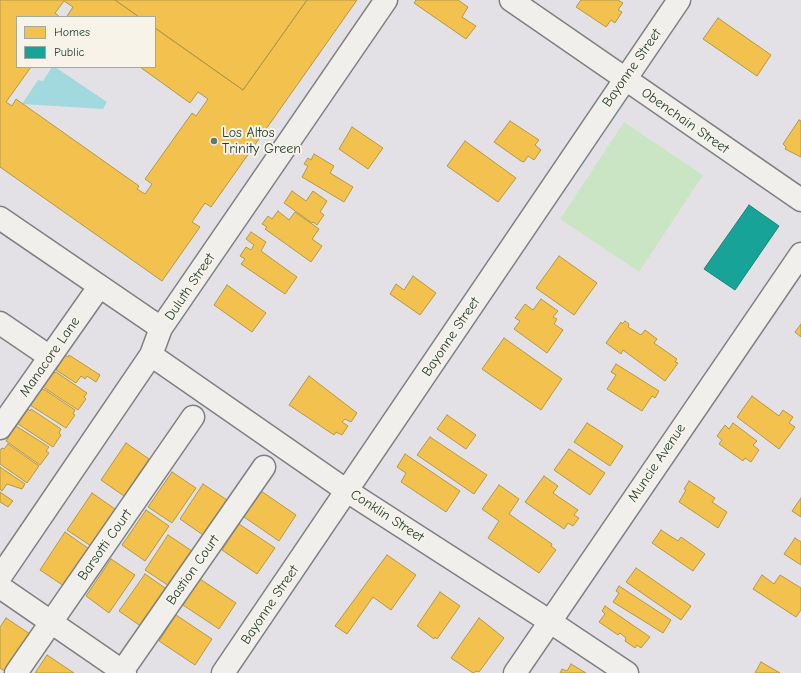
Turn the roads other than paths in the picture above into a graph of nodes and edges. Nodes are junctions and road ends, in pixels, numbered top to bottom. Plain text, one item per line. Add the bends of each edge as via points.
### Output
1 (386, 0) edge
2 (511, 0) edge
3 (679, 0) edge
4 (624, 79) junction
5 (801, 200) edge
6 (0, 218) edge
7 (801, 254) edge
8 (100, 287) junction
9 (0, 323) edge
10 (161, 328) junction
11 (151, 355) junction
12 (50, 357) junction
13 (193, 417) dead end
14 (0, 428) edge
15 (264, 467) dead end
16 (347, 491) junction
17 (0, 576) edge
18 (0, 587) edge
19 (549, 621) junction
20 (51, 622) junction
21 (123, 672) edge
22 (16, 673) edge
23 (223, 673) edge
24 (515, 673) edge
25 (626, 673) edge

1 - 10 street, Duluth Street
2 - 4 street, Obenchain Street
3 - 4 street, Bayonne Street
4 - 5 street, Obenchain Street
4 - 16 street, Bayonne Street
6 - 8 street
7 - 19 street, Muncie Avenue
8 - 10 street
8 - 12 street, Manacore Lane
9 - 12 street
10 - 11 street, Duluth Street
11 - 16 street, Conklin Street
11 - 17 street, Duluth Street
12 - 14 street, Manacore Lane
13 - 20 street, Barsotti Court
15 - 21 street, Bastion Court
16 - 19 street, Conklin Street
16 - 23 street, Bayonne Street
18 - 20 street
19 - 24 street, Muncie Avenue
19 - 25 street, Conklin Street
20 - 21 street
20 - 22 street, Barsotti Court

